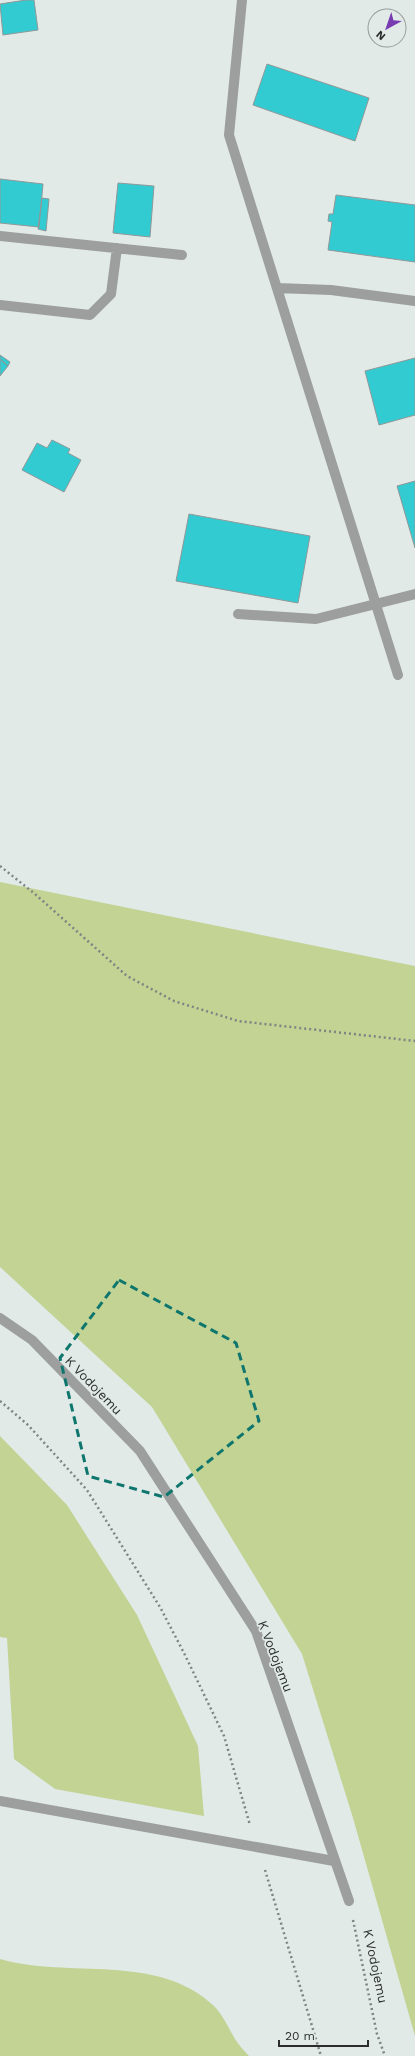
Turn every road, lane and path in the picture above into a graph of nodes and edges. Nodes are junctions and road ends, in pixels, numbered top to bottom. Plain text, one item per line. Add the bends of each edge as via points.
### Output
1 (242, 0) edge
2 (0, 236) edge
3 (117, 248) junction
4 (182, 255) dead end
5 (277, 288) junction
6 (415, 301) edge
7 (0, 305) edge
8 (415, 594) edge
9 (375, 604) junction
10 (238, 614) dead end
11 (398, 675) dead end
12 (0, 866) edge
13 (415, 1041) edge
14 (0, 1318) edge
15 (0, 1401) edge
16 (0, 1801) edge
17 (257, 1847) junction
18 (334, 1861) junction
19 (349, 1901) joint
20 (321, 2056) edge
21 (385, 2056) edge

1 - 5 street via 229,135
2 - 3 street
3 - 4 street
3 - 7 street via 110,294 90,315
5 - 6 street via 330,290
5 - 9 street
8 - 9 street
9 - 10 street via 316,619
9 - 11 street
12 - 13 path via 127,976 174,1001 238,1021
14 - 18 street, K Vodojemu via 32,1340 140,1451 256,1631
15 - 17 path via 28,1425 86,1490 160,1607 224,1736
16 - 17 street
17 - 18 street
17 - 20 path
18 - 19 street, K Vodojemu
19 - 21 path, K Vodojemu via 377,2034

